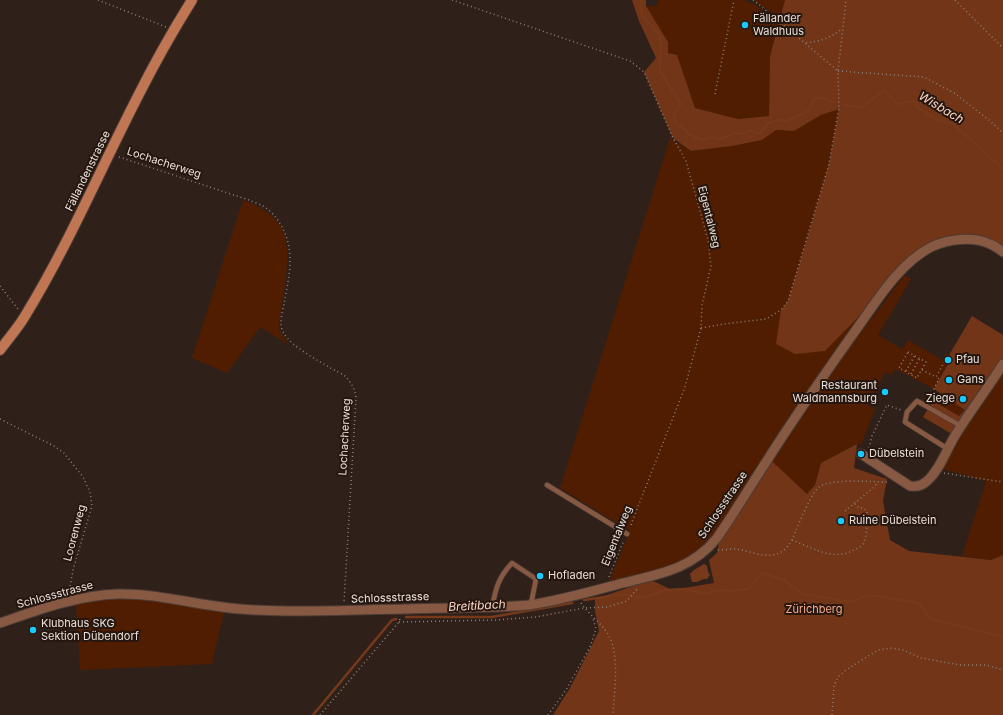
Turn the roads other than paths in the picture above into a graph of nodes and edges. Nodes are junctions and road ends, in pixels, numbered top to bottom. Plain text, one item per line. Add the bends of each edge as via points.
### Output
1 (192, 0) edge
2 (1003, 252) edge
3 (0, 350) edge
4 (1003, 364) edge
5 (961, 426) junction
6 (948, 449) junction
7 (864, 456) road end
8 (548, 485) dead end
9 (627, 534) road end
10 (530, 604) junction
11 (492, 607) junction
12 (0, 623) edge

1 - 3 main road, Fällandenstrasse via 137,97 50,274
2 - 10 street, Schlossstrasse via 990,244 970,240 952,241 932,247 917,256 883,292 767,459 710,547 699,556 676,569
4 - 5 street
5 - 6 street
5 - 6 lane via 917,401 907,412 905,422
6 - 7 street via 928,480 915,487
8 - 9 lane
10 - 11 street, Schlossstrasse
10 - 11 lane via 536,579 512,563 503,572 496,586
11 - 12 street, Schlossstrasse via 344,612 238,609 141,594 100,595 69,601

